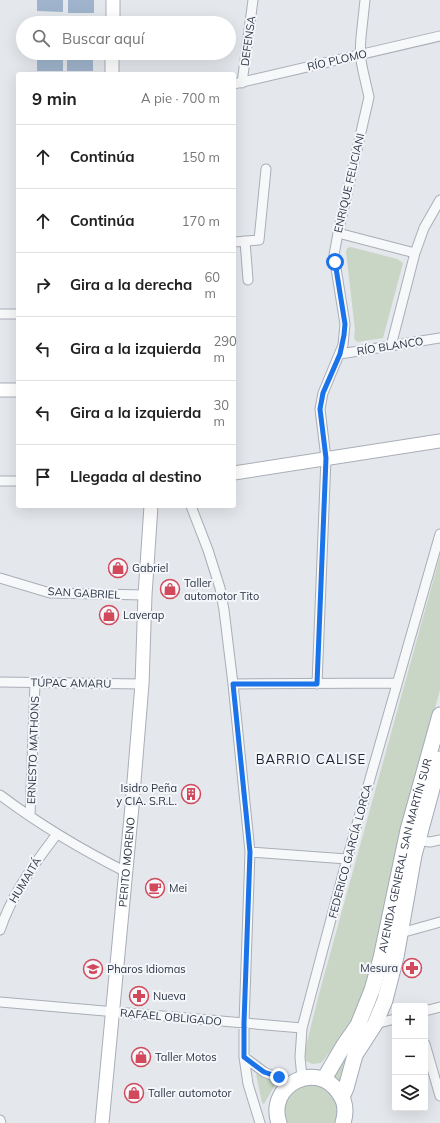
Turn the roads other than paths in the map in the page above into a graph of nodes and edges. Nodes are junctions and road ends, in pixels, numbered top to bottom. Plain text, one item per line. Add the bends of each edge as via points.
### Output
1 (113, 0) edge
2 (254, 0) edge
3 (365, 0) edge
4 (112, 16) edge
5 (440, 36) edge
6 (360, 55) junction
7 (112, 60) edge
8 (112, 72) edge
9 (238, 83) edge
10 (266, 168) dead end
11 (440, 200) edge
12 (338, 233) junction
13 (245, 241) junction
14 (236, 242) edge
15 (415, 252) junction
16 (248, 280) dead end
17 (0, 314) edge
18 (16, 314) edge
19 (440, 338) edge
20 (391, 346) junction
21 (340, 354) junction
22 (0, 390) edge
23 (16, 390) edge
24 (440, 441) edge
25 (326, 458) junction
26 (236, 473) edge
27 (0, 481) edge
28 (16, 481) edge
29 (151, 508) edge
30 (192, 508) edge
31 (440, 534) edge
32 (0, 578) edge
33 (145, 595) junction
34 (0, 682) edge
35 (35, 683) junction
36 (396, 683) junction
37 (142, 684) junction
38 (233, 684) junction
39 (317, 684) junction
40 (440, 715) edge
41 (436, 756) edge
42 (0, 795) edge
43 (30, 816) junction
44 (57, 834) junction
45 (412, 840) junction
46 (440, 840) edge
47 (250, 852) junction
48 (347, 859) junction
49 (126, 872) junction
50 (440, 922) edge
51 (0, 930) edge
52 (400, 933) junction
53 (386, 936) junction
54 (0, 1002) edge
55 (440, 1007) edge
56 (428, 1010) edge
57 (112, 1012) junction
58 (392, 1020) edge
59 (244, 1023) junction
60 (375, 1024) junction
61 (302, 1028) junction
62 (428, 1054) edge
63 (244, 1057) junction
64 (324, 1079) junction
65 (296, 1081) junction
66 (440, 1096) edge
67 (342, 1097) junction
68 (277, 1105) junction
69 (0, 1120) edge
70 (344, 1121) edge
71 (1, 1123) edge
72 (102, 1123) edge
73 (260, 1123) edge
74 (271, 1123) edge
75 (279, 1123) edge

1 - 4 main road
2 - 9 street, DEFENSA
3 - 6 street, ENRIQUE FELICIANI
5 - 6 street, RÍO PLOMO
6 - 9 street, RÍO PLOMO
6 - 12 street, ENRIQUE FELICIANI via 369,96
7 - 8 main road
10 - 13 street via 259,240
11 - 15 street via 424,228
12 - 15 street
12 - 21 street, ENRIQUE FELICIANI via 334,255 345,324
13 - 14 street
13 - 16 street
15 - 20 street
17 - 18 street
19 - 20 street, RÍO BLANCO
20 - 21 street, RÍO BLANCO
21 - 25 street, ENRIQUE FELICIANI via 323,393 320,409
22 - 23 main road
24 - 25 main road
25 - 26 main road
25 - 39 street, ENRIQUE FELICIANI
27 - 28 street
29 - 33 main road, PERITO MORENO
30 - 38 street via 220,588
31 - 36 street, FEDERICO GARCÍA LORCA
32 - 33 street, SAN GABRIEL via 50,593
33 - 37 main road, PERITO MORENO
34 - 35 street, TÚPAC AMARU
35 - 37 street, TÚPAC AMARU
35 - 43 street, ERNESTO MATHONS
36 - 39 street
36 - 48 street, FEDERICO GARCÍA LORCA
37 - 49 main road, PERITO MORENO
38 - 39 street
38 - 47 street
40 - 41 main road, AVENIDA GENERAL SAN MARTÍN SUR
41 - 45 main road, AVENIDA GENERAL SAN MARTÍN SUR
42 - 43 street
43 - 44 street
44 - 49 street
44 - 51 street, HUMAITÁ via 30,870
45 - 46 street
45 - 52 main road, AVENIDA GENERAL SAN MARTÍN SUR
45 - 53 main road, AVENIDA GENERAL SAN MARTÍN SUR
47 - 48 street
47 - 59 street
48 - 61 street, FEDERICO GARCÍA LORCA
49 - 57 main road, PERITO MORENO
50 - 52 street
52 - 53 street
52 - 60 main road, AVENIDA GENERAL SAN MARTÍN SUR via 391,979
53 - 64 main road, AVENIDA GENERAL SAN MARTÍN SUR via 362,1017
54 - 57 street, RAFAEL OBLIGADO
55 - 56 street
57 - 59 street, RAFAEL OBLIGADO
57 - 72 main road, PERITO MORENO
58 - 60 street
59 - 61 street, RAFAEL OBLIGADO
59 - 63 street
60 - 67 main road, AVENIDA GENERAL SAN MARTÍN SUR via 355,1055
61 - 65 street, FEDERICO GARCÍA LORCA
62 - 66 street
63 - 65 street via 264,1072
63 - 73 street via 248,1084
64 - 65 main road via 313,1077
64 - 67 main road via 336,1088
65 - 68 main road via 285,1089
67 - 70 main road via 345,1107
68 - 74 main road
68 - 75 main road
69 - 71 street

